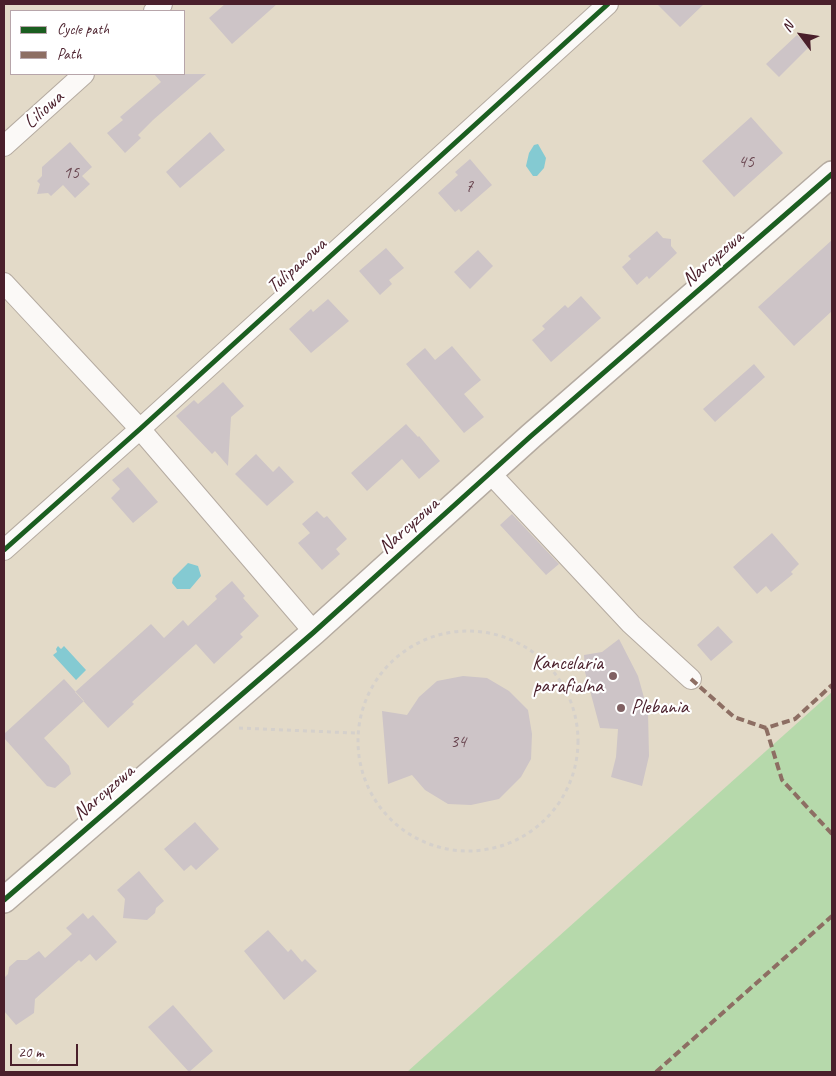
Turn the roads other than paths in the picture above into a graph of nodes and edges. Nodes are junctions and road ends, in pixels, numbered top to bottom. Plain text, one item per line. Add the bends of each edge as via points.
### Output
1 (608, 4) edge
2 (83, 75) edge
3 (4, 146) edge
4 (832, 174) edge
5 (4, 283) edge
6 (140, 429) junction
7 (490, 474) junction
8 (4, 550) edge
9 (314, 632) junction
10 (692, 679) dead end
11 (4, 900) edge

1 - 6 street, Tulipanowa
2 - 3 street, Liliowa
4 - 7 street, Narcyzowa
5 - 6 street
6 - 8 street, Tulipanowa
6 - 9 street
7 - 9 street, Narcyzowa
7 - 10 street via 631,624
9 - 11 street, Narcyzowa

